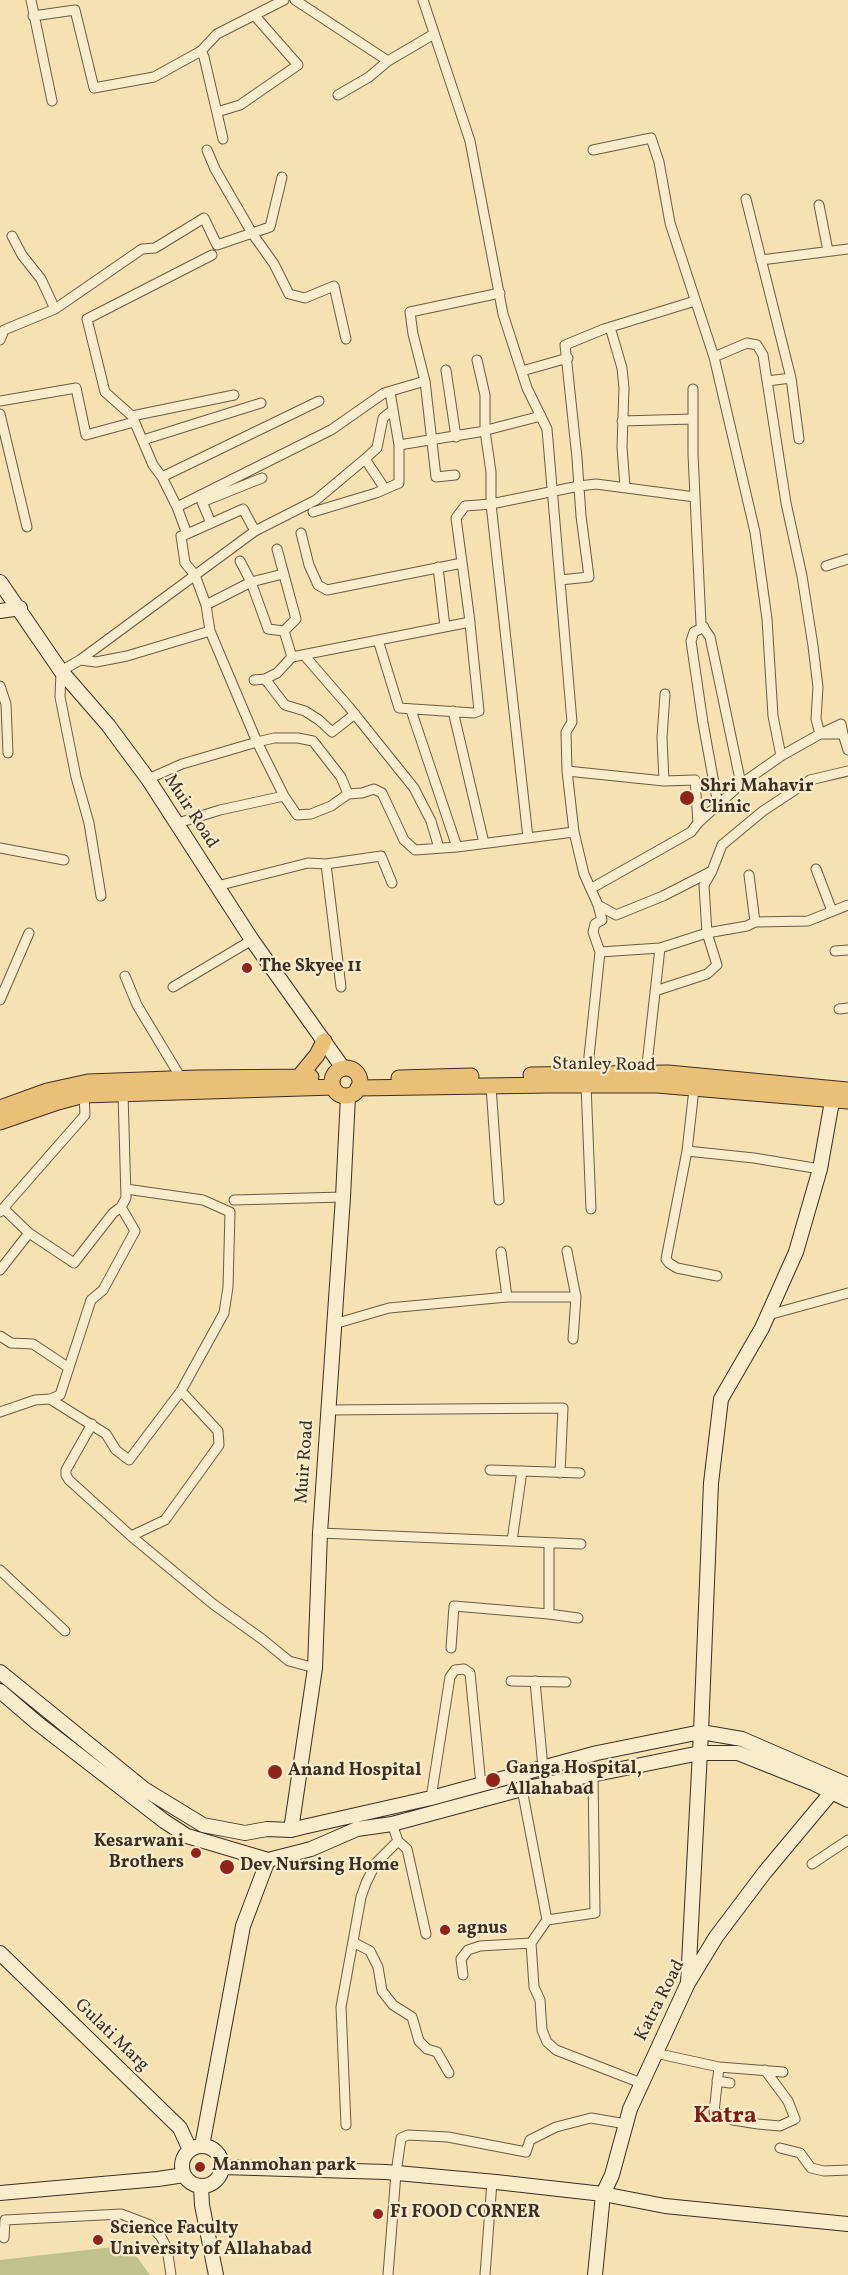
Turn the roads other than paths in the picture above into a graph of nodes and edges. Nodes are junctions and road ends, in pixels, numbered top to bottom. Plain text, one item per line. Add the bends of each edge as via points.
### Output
1 (31, 0) edge
2 (284, 0) edge
3 (295, 0) edge
4 (423, 0) edge
5 (74, 5) edge
6 (33, 16) junction
7 (255, 16) junction
8 (434, 34) junction
9 (201, 51) junction
10 (388, 61) junction
11 (338, 95) dead end
12 (52, 101) dead end
13 (217, 112) junction
14 (223, 139) dead end
15 (207, 150) dead end
16 (593, 150) dead end
17 (282, 177) dead end
18 (746, 199) dead end
19 (819, 205) dead end
20 (252, 233) junction
21 (12, 236) dead end
22 (848, 249) edge
23 (828, 251) junction
24 (212, 255) dead end
25 (761, 260) junction
26 (500, 293) junction
27 (695, 301) junction
28 (55, 309) junction
29 (610, 327) junction
30 (346, 339) dead end
31 (0, 340) edge
32 (714, 357) junction
33 (568, 358) junction
34 (477, 360) dead end
35 (446, 370) dead end
36 (522, 371) junction
37 (790, 378) junction
38 (425, 381) junction
39 (767, 381) junction
40 (693, 389) dead end
41 (390, 392) junction
42 (234, 395) dead end
43 (0, 401) edge
44 (319, 402) dead end
45 (261, 404) dead end
46 (393, 410) junction
47 (0, 414) edge
48 (541, 416) junction
49 (133, 419) junction
50 (693, 419) junction
51 (622, 421) junction
52 (485, 431) junction
53 (456, 437) junction
54 (799, 439) dead end
55 (142, 440) junction
56 (432, 441) junction
57 (399, 445) junction
58 (365, 459) junction
59 (455, 475) dead end
60 (162, 477) junction
61 (262, 478) dead end
62 (579, 486) junction
63 (625, 487) junction
64 (385, 489) junction
65 (552, 492) junction
66 (695, 496) junction
67 (491, 504) junction
68 (177, 507) junction
69 (313, 512) dead end
70 (211, 524) junction
71 (27, 527) dead end
72 (255, 531) junction
73 (301, 533) dead end
74 (187, 534) junction
75 (277, 549) dead end
76 (848, 559) edge
77 (240, 561) dead end
78 (462, 563) junction
79 (826, 566) dead end
80 (438, 567) junction
81 (283, 574) junction
82 (195, 576) junction
83 (560, 580) junction
84 (0, 582) edge
85 (251, 582) junction
86 (206, 605) junction
87 (20, 608) junction
88 (0, 611) edge
89 (470, 622) junction
90 (445, 627) junction
91 (704, 627) junction
92 (210, 631) junction
93 (284, 631) junction
94 (378, 640) junction
95 (304, 655) junction
96 (292, 657) junction
97 (80, 660) junction
98 (61, 671) junction
99 (265, 679) junction
100 (254, 680) dead end
101 (0, 686) edge
102 (665, 694) dead end
103 (411, 710) junction
104 (453, 711) junction
105 (355, 714) junction
106 (820, 734) junction
107 (257, 742) junction
108 (848, 750) edge
109 (8, 753) dead end
110 (781, 756) junction
111 (567, 771) junction
112 (848, 771) edge
113 (148, 779) junction
114 (664, 781) junction
115 (741, 784) junction
116 (348, 794) junction
117 (284, 796) junction
118 (718, 805) junction
119 (698, 823) junction
120 (176, 824) junction
121 (574, 832) junction
122 (528, 838) junction
123 (484, 843) junction
124 (457, 847) junction
125 (0, 848) edge
126 (439, 848) junction
127 (64, 860) dead end
128 (326, 864) junction
129 (816, 869) dead end
130 (712, 871) junction
131 (749, 875) dead end
132 (392, 883) dead end
133 (217, 886) junction
134 (592, 888) junction
135 (101, 896) dead end
136 (598, 905) junction
137 (848, 905) edge
138 (832, 911) junction
139 (755, 922) junction
140 (29, 933) dead end
141 (707, 933) junction
142 (252, 940) junction
143 (660, 948) junction
144 (848, 950) edge
145 (835, 951) dead end
146 (600, 952) junction
147 (125, 976) dead end
148 (173, 987) dead end
149 (341, 987) dead end
150 (655, 991) junction
151 (0, 1000) edge
152 (324, 1041) junction
153 (646, 1072) junction
154 (299, 1077) junction
155 (181, 1078) junction
156 (336, 1078) junction
157 (586, 1079) junction
158 (491, 1086) junction
159 (355, 1088) junction
160 (694, 1089) junction
161 (123, 1093) junction
162 (838, 1093) edge
163 (84, 1095) junction
164 (848, 1101) edge
165 (0, 1108) edge
166 (0, 1122) edge
167 (687, 1150) junction
168 (820, 1169) junction
169 (126, 1189) junction
170 (343, 1197) junction
171 (234, 1200) dead end
172 (499, 1200) dead end
173 (121, 1207) junction
174 (591, 1209) dead end
175 (2, 1210) edge
176 (30, 1233) junction
177 (567, 1251) dead end
178 (501, 1252) dead end
179 (0, 1270) edge
180 (717, 1276) dead end
181 (848, 1293) edge
182 (507, 1297) junction
183 (576, 1297) junction
184 (768, 1315) junction
185 (334, 1324) junction
186 (0, 1336) edge
187 (573, 1339) dead end
188 (69, 1368) junction
189 (181, 1390) junction
190 (50, 1399) junction
191 (328, 1410) junction
192 (0, 1412) edge
193 (92, 1424) junction
194 (490, 1470) dead end
195 (522, 1471) junction
196 (560, 1473) junction
197 (580, 1473) dead end
198 (320, 1533) junction
199 (130, 1536) junction
200 (512, 1541) junction
201 (549, 1543) junction
202 (581, 1544) dead end
203 (0, 1570) edge
204 (549, 1614) junction
205 (578, 1617) dead end
206 (65, 1631) dead end
207 (452, 1648) dead end
208 (315, 1668) junction
209 (0, 1672) edge
210 (511, 1681) dead end
211 (535, 1681) junction
212 (566, 1682) dead end
213 (0, 1691) edge
214 (701, 1732) junction
215 (700, 1753) junction
216 (543, 1768) junction
217 (593, 1774) junction
218 (481, 1785) junction
219 (840, 1787) edge
220 (522, 1789) junction
221 (431, 1798) junction
222 (848, 1800) edge
223 (392, 1824) junction
224 (297, 1829) junction
225 (257, 1831) junction
226 (848, 1840) edge
227 (398, 1841) junction
228 (300, 1852) junction
229 (264, 1858) junction
230 (812, 1864) dead end
231 (547, 1920) junction
232 (426, 1934) dead end
233 (353, 1942) junction
234 (531, 1943) junction
235 (0, 1953) edge
236 (463, 1975) dead end
237 (688, 1983) junction
238 (655, 2053) junction
239 (719, 2067) junction
240 (765, 2070) junction
241 (783, 2072) dead end
242 (449, 2073) dead end
243 (717, 2081) junction
244 (641, 2083) junction
245 (730, 2083) dead end
246 (626, 2124) junction
247 (346, 2125) dead end
248 (196, 2148) junction
249 (780, 2148) dead end
250 (222, 2167) junction
251 (848, 2170) edge
252 (396, 2173) junction
253 (184, 2175) junction
254 (492, 2182) junction
255 (201, 2186) junction
256 (0, 2193) edge
257 (603, 2194) junction
258 (848, 2224) edge
259 (4, 2238) dead end
260 (171, 2275) edge
261 (216, 2275) edge
262 (388, 2275) edge
263 (485, 2275) edge
264 (595, 2275) edge

1 - 6 street
2 - 7 street
3 - 10 street
4 - 8 street
5 - 6 street
5 - 9 street via 94,88 154,77
6 - 12 street
7 - 9 street via 217,34
7 - 13 street via 298,65 240,105
8 - 10 street
8 - 26 street via 470,141
9 - 13 street
10 - 11 street
13 - 14 street
15 - 20 street
16 - 27 street via 651,138 670,223
17 - 20 street via 270,226
18 - 25 street
19 - 23 street
20 - 28 street via 217,245 204,218 155,248 142,249
20 - 30 street via 289,294 305,298 334,286
21 - 28 street via 41,279
22 - 23 street
23 - 25 street
24 - 49 street via 87,319 105,392
25 - 37 street
26 - 36 street
26 - 38 street via 410,312
27 - 29 street
27 - 32 street
28 - 31 street via 4,330
29 - 33 street via 565,345
29 - 51 street via 622,368
32 - 39 street via 747,343 757,345 763,355
32 - 110 street via 755,532 767,619 773,716
33 - 36 street
33 - 62 street
34 - 52 street via 485,395
35 - 53 street
36 - 48 street
37 - 39 street
37 - 54 street
38 - 41 street
38 - 56 street
39 - 106 street via 813,646
40 - 50 street
41 - 46 street
41 - 68 street via 331,430
42 - 49 street
43 - 49 street via 76,388 86,435
44 - 60 street
45 - 55 street
46 - 57 street
46 - 58 street via 383,418 377,448
47 - 71 street
48 - 52 street
48 - 65 street via 547,429
49 - 55 street
50 - 51 street
50 - 66 street
51 - 63 street
52 - 53 street
52 - 67 street
53 - 56 street
55 - 60 street
56 - 57 street
56 - 59 street via 436,477
57 - 64 street via 399,483
58 - 64 street
58 - 72 street via 316,500
60 - 68 street
61 - 70 street via 202,502
62 - 63 street
62 - 65 street
62 - 83 street via 589,577
63 - 66 street
64 - 69 street
65 - 67 street
65 - 83 street
66 - 91 street
67 - 78 street via 465,506 456,518
67 - 122 street
68 - 74 street
70 - 72 street via 243,509
70 - 74 street
72 - 82 street
73 - 80 street via 318,585 327,590
74 - 82 street via 181,536 180,544 185,563
75 - 81 street
76 - 79 street
77 - 85 street
78 - 80 street
78 - 89 street
80 - 90 street
81 - 85 street
81 - 93 street via 296,619
82 - 86 street
82 - 97 street
83 - 111 street via 572,722 566,732
84 - 87 main road, Muir Road
85 - 86 street
85 - 93 street via 268,629
86 - 92 street
87 - 88 main road
87 - 98 main road, Muir Road
89 - 90 street
89 - 104 street via 479,711
90 - 94 street
91 - 115 street via 710,637
91 - 118 street via 694,632 692,641
92 - 97 street via 127,656 96,662
92 - 107 street
93 - 96 street
94 - 95 street
94 - 103 street via 399,708
95 - 96 street
95 - 105 street
96 - 99 street
97 - 98 street
98 - 113 main road, Muir Road
98 - 135 street via 60,697
99 - 100 street
99 - 105 street via 285,705 304,711 332,732
101 - 109 street via 6,704
102 - 114 street
103 - 104 street
103 - 124 street
104 - 123 street
105 - 126 street via 414,788
106 - 108 street via 843,734
106 - 110 street
107 - 113 street via 182,764
107 - 116 street via 274,738 313,741 341,777
107 - 117 street
110 - 115 street
111 - 114 street
111 - 121 street
112 - 130 street via 810,780 763,811 722,844
113 - 120 main road, Muir Road
114 - 119 street via 695,780
115 - 118 street
116 - 117 street via 331,806 297,815
116 - 126 street via 375,789 382,794 404,840 415,850
117 - 120 street
118 - 119 street
119 - 134 street via 691,832
120 - 133 main road, Muir Road
121 - 122 street
121 - 134 street
122 - 123 street
123 - 124 street
124 - 126 street
125 - 127 street
128 - 132 street via 381,856
128 - 133 street via 308,863
128 - 149 street
129 - 138 street
130 - 136 street via 616,915
130 - 141 street via 704,885
131 - 139 street
133 - 142 main road, Muir Road
134 - 136 street
136 - 146 street via 602,920 595,924 593,932
137 - 138 street
138 - 139 street via 808,921
139 - 141 street
140 - 151 street
141 - 143 street
141 - 150 street via 717,965 707,974
142 - 148 street
142 - 152 main road, Muir Road
143 - 146 street
143 - 150 street
144 - 145 street
146 - 157 street
147 - 155 street via 137,1005
150 - 153 street
152 - 154 main road via 318,1055
152 - 156 main road, Muir Road
153 - 157 main road, Stanley Road
153 - 162 main road, Stanley Road
154 - 155 main road
154 - 156 main road
155 - 165 main road via 73,1084
156 - 159 main road via 339,1094
156 - 159 main road via 352,1069
156 - 161 main road
157 - 158 main road, Stanley Road
157 - 159 main road, Stanley Road via 428,1076
157 - 160 main road, Stanley Road
157 - 174 street
158 - 159 main road, Stanley Road
158 - 172 street
159 - 170 main road, Muir Road
160 - 162 main road, Stanley Road
160 - 167 street
161 - 163 main road
161 - 169 street
162 - 164 main road, Stanley Road
162 - 168 main road
163 - 166 main road
163 - 175 street via 85,1115
167 - 168 street
167 - 180 street via 666,1259 677,1268
168 - 184 main road via 795,1252
169 - 173 street
169 - 189 street via 203,1200 230,1212 225,1313
170 - 171 street
170 - 185 main road, Muir Road
173 - 176 street via 74,1263
173 - 188 street via 135,1231 103,1290 92,1300
175 - 176 street
176 - 179 street
177 - 183 street
178 - 182 street
181 - 184 street
182 - 183 street
182 - 185 street via 389,1308
183 - 187 street
184 - 214 main road via 722,1400 711,1483
185 - 191 main road, Muir Road
186 - 188 street via 11,1343 33,1344
188 - 190 street via 60,1395
189 - 193 street via 129,1460
189 - 199 street via 218,1431 219,1445 165,1520
190 - 192 street
190 - 193 street
191 - 196 street via 563,1408
191 - 198 main road, Muir Road
193 - 199 street via 66,1475
194 - 195 street
195 - 196 street
195 - 200 street
196 - 197 street
198 - 200 street
198 - 208 main road, Muir Road
199 - 208 street via 289,1661
200 - 201 street
201 - 202 street
201 - 204 street
203 - 206 street
204 - 205 street
204 - 207 street via 454,1606
208 - 224 main road, Muir Road
209 - 225 main road via 144,1789 203,1825 245,1833
210 - 211 street
211 - 212 street
211 - 216 street
213 - 229 main road via 187,1836
214 - 215 main road
214 - 216 main road
214 - 219 main road via 742,1739
215 - 217 main road
215 - 219 main road via 738,1753 813,1783
215 - 237 main road
216 - 218 main road
217 - 220 main road
217 - 231 street via 595,1913
218 - 221 main road
218 - 221 street via 470,1674 464,1669 455,1670 450,1677
219 - 222 main road
219 - 237 main road, Katra Road via 765,1872 716,1936
220 - 223 main road
220 - 231 street
221 - 224 main road
223 - 227 street
223 - 228 main road via 357,1829
224 - 225 main road
224 - 228 main road, Muir Road via 308,1846
225 - 229 main road via 250,1839
226 - 230 street
227 - 232 street via 407,1849
227 - 233 street via 376,1863 366,1882
228 - 229 main road
229 - 248 main road via 243,1926
231 - 234 street
233 - 242 street via 370,1951 378,1967 382,1991 393,2006 412,2017 419,2041 437,2052
233 - 247 street via 341,2007
234 - 236 street via 468,1950 460,1959
234 - 244 street via 534,1987 547,2042 556,2050
235 - 248 main road, Gulati Marg
237 - 238 main road, Katra Road
238 - 239 street
238 - 244 main road, Katra Road
239 - 240 street
239 - 243 street
240 - 241 street
240 - 243 street via 795,2119 780,2126 733,2120 714,2112
243 - 245 street
244 - 246 main road, Katra Road
246 - 252 street via 591,2118 556,2127 530,2140 526,2152 447,2137 408,2135 401,2138
246 - 257 main road, Katra Road
248 - 250 main road via 216,2152
248 - 253 main road via 183,2162
249 - 251 street via 800,2153 811,2168
250 - 252 main road
250 - 255 main road via 216,2181
252 - 254 main road
252 - 262 street
253 - 255 main road
253 - 256 main road
254 - 257 main road
254 - 263 street
255 - 261 main road
257 - 258 main road via 665,2206
257 - 264 main road, Katra Road
259 - 260 street via 5,2220 121,2214 150,2225 161,2237 167,2248

